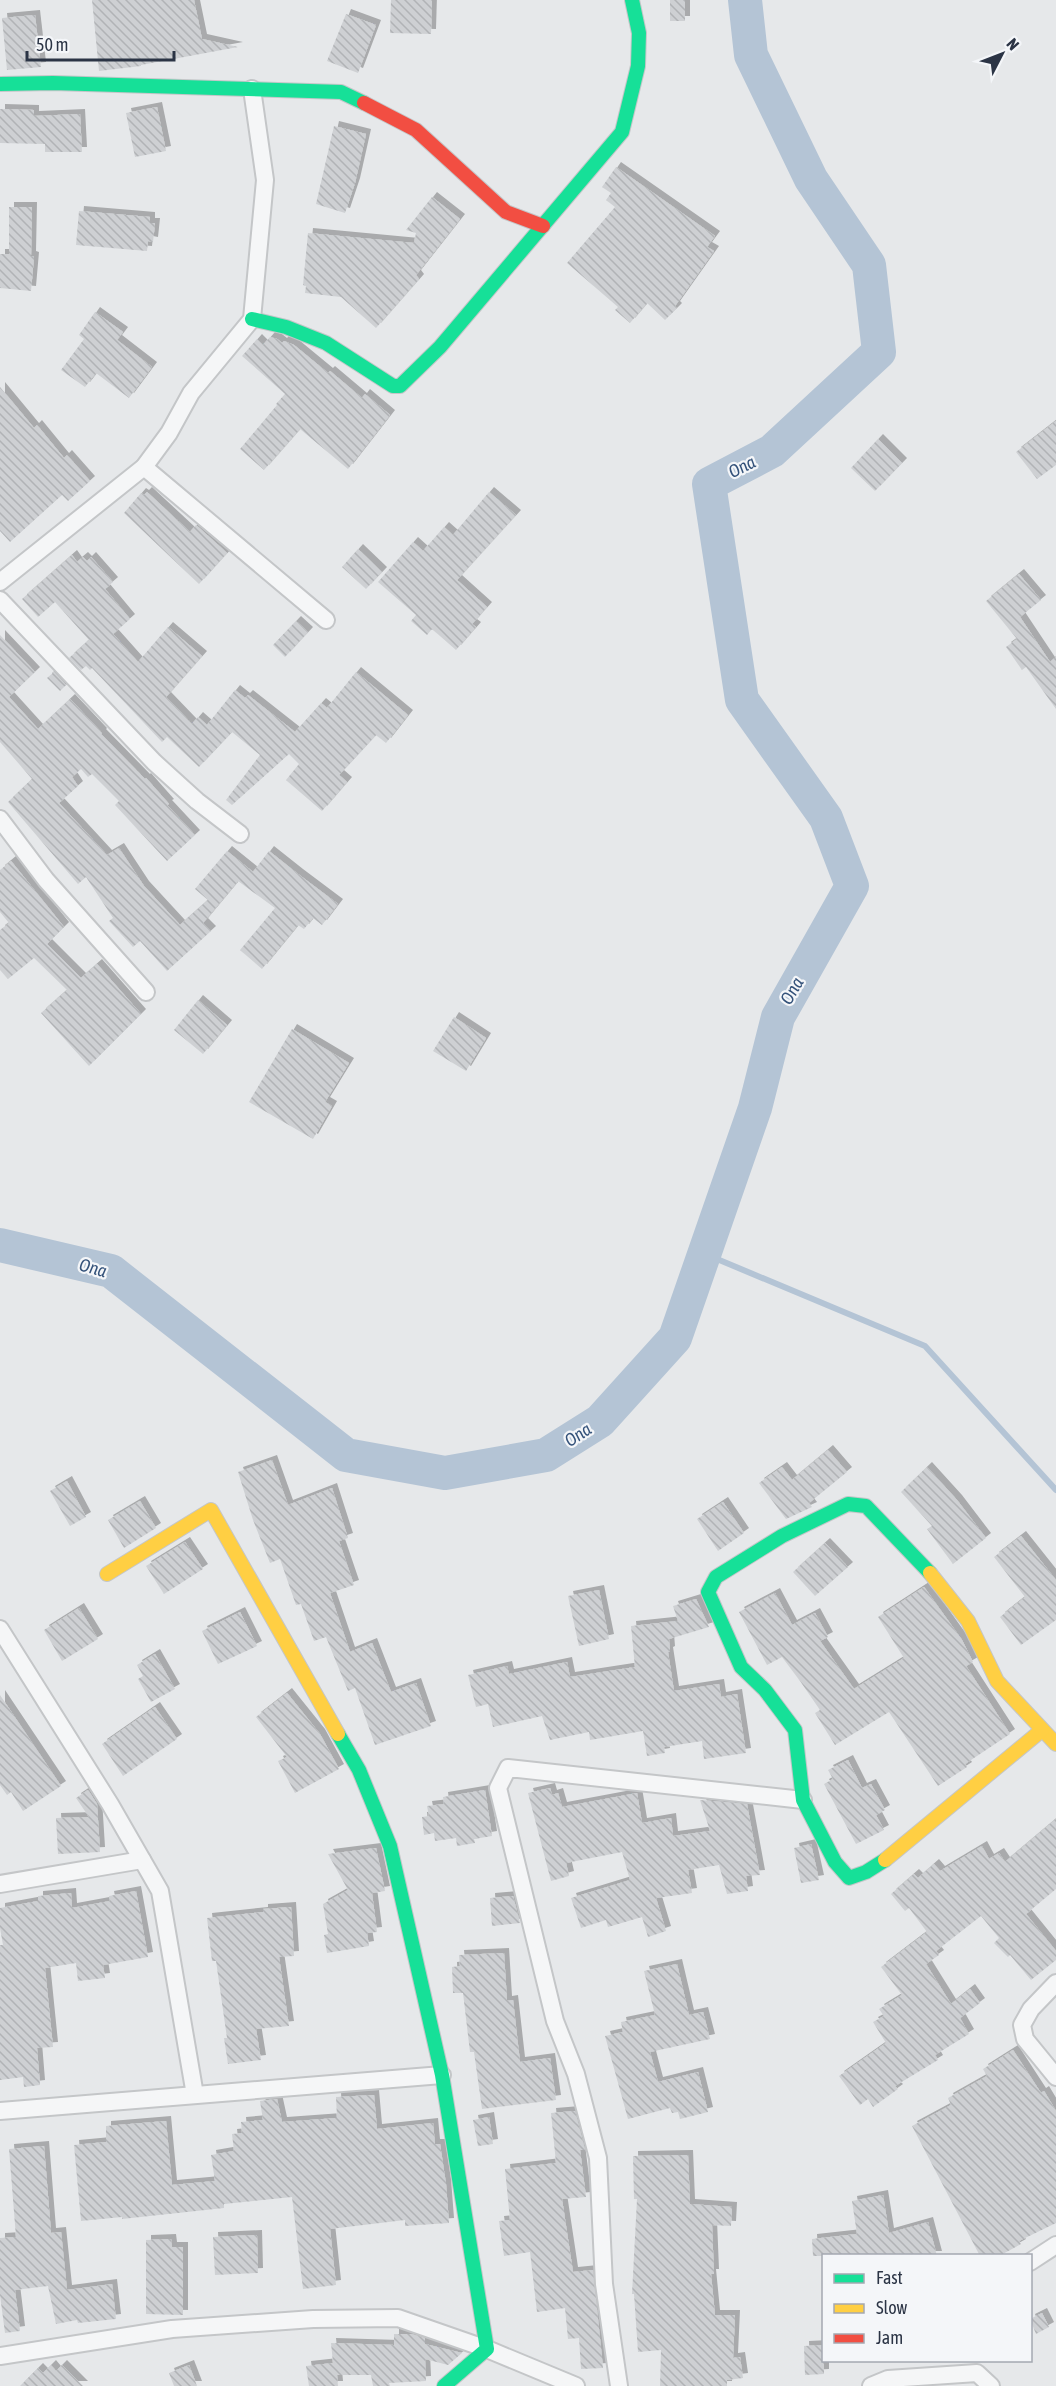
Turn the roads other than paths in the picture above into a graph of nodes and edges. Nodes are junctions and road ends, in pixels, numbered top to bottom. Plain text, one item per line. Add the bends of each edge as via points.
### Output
1 (632, 0) edge
2 (0, 84) edge
3 (252, 89) junction
4 (543, 226) junction
5 (252, 319) junction
6 (144, 467) junction
7 (0, 582) edge
8 (0, 600) edge
9 (326, 620) dead end
10 (0, 819) edge
11 (240, 834) dead end
12 (146, 992) dead end
13 (107, 1574) dead end
14 (0, 1629) edge
15 (1042, 1730) junction
16 (1056, 1744) edge
17 (803, 1800) junction
18 (142, 1860) junction
19 (0, 1884) edge
20 (1056, 1983) edge
21 (442, 2075) junction
22 (1056, 2077) edge
23 (195, 2095) junction
24 (0, 2110) edge
25 (1056, 2245) edge
26 (1032, 2261) edge
27 (487, 2349) junction
28 (0, 2356) edge
29 (978, 2367) edge
30 (444, 2386) edge
31 (576, 2386) edge
32 (619, 2386) edge
33 (871, 2386) edge
34 (992, 2386) edge

1 - 4 street via 640,50 636,89 622,132
2 - 3 street
3 - 4 street via 340,92 416,130 506,212
3 - 5 street via 265,180
4 - 5 street via 440,347 400,386 393,386 326,343
5 - 6 street via 191,393
6 - 7 street
6 - 9 street
8 - 11 street via 154,762
10 - 12 street via 46,880
13 - 21 street via 211,1510 359,1770 390,1846
14 - 18 street
15 - 16 street
15 - 17 street via 887,1859 849,1878 835,1862
15 - 17 street via 997,1681 968,1621 924,1565 866,1506 848,1504 782,1536 716,1577 708,1592 741,1667 765,1690 795,1730
17 - 32 street via 508,1768 498,1788 555,2021 576,2074 598,2158 604,2284
18 - 19 street
18 - 23 street via 160,1891
20 - 22 street via 1031,2009 1022,2025 1025,2039
21 - 23 street
21 - 27 street
23 - 24 street
25 - 26 street
27 - 28 street via 398,2318 366,2318 172,2329
27 - 30 street
27 - 31 street
29 - 33 street via 888,2379
29 - 34 street

